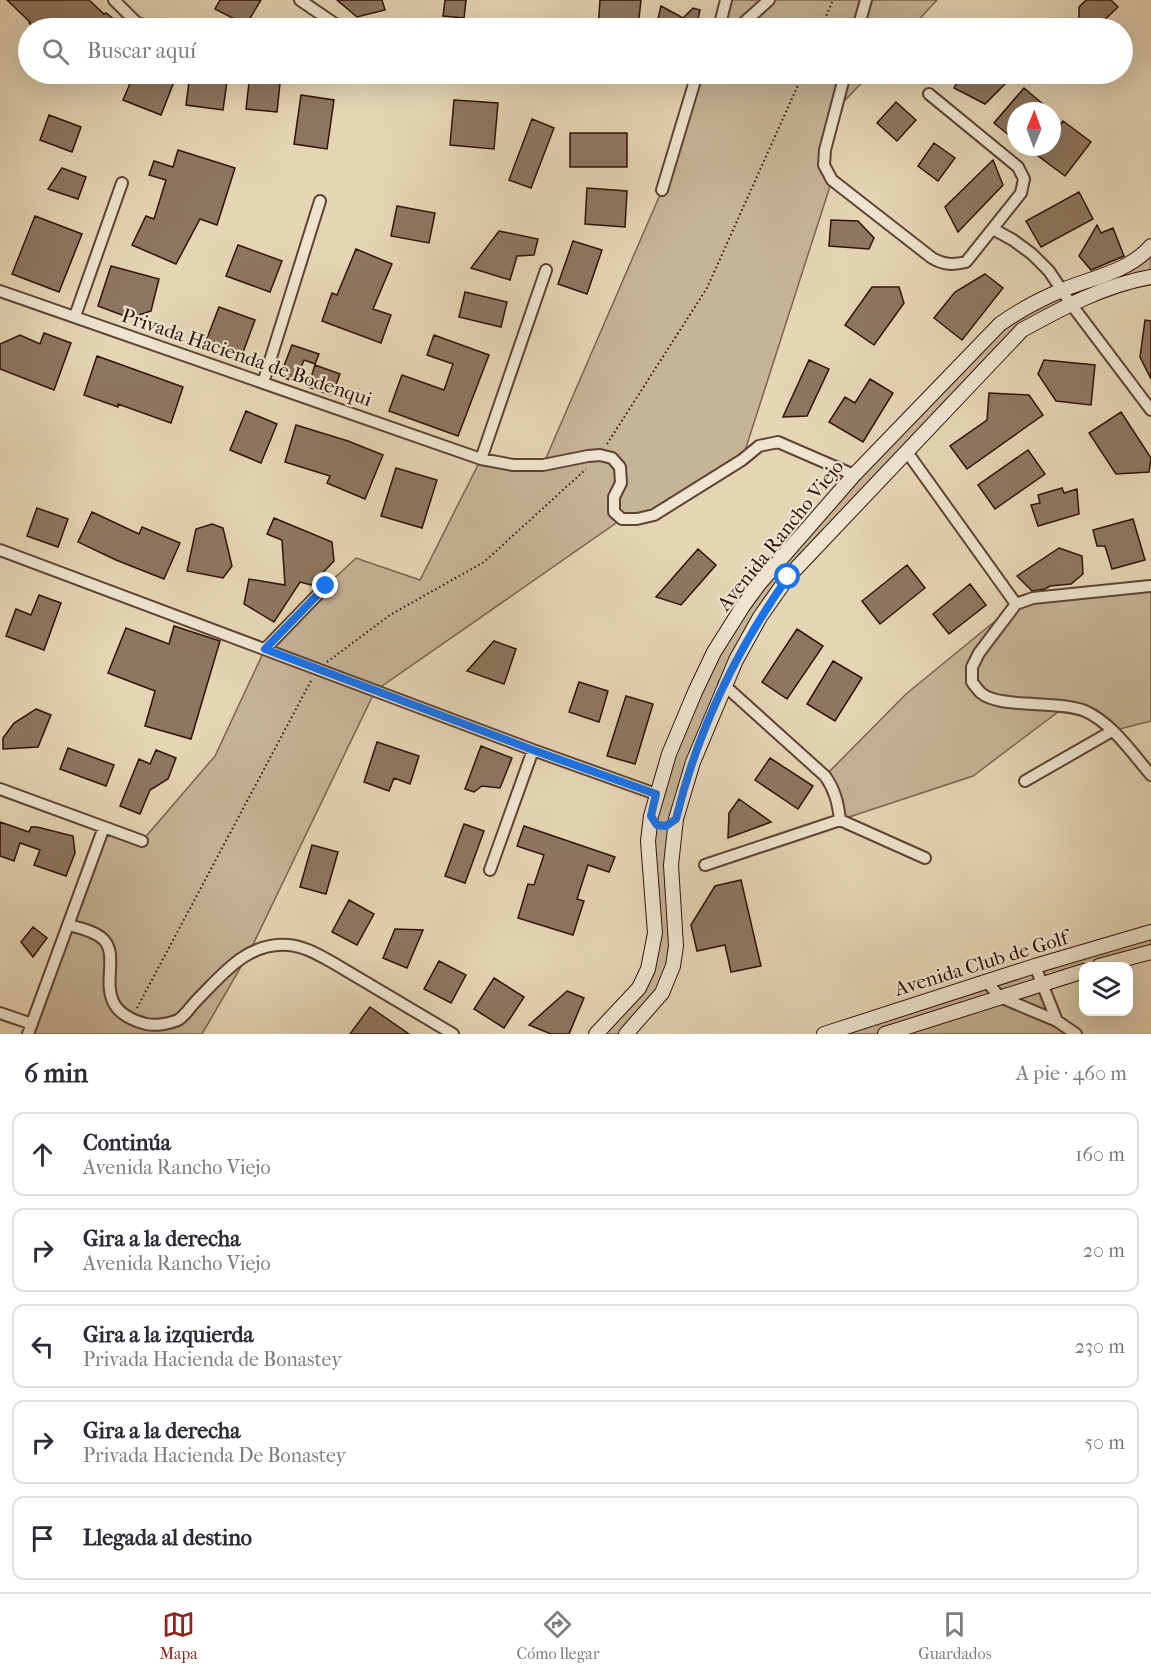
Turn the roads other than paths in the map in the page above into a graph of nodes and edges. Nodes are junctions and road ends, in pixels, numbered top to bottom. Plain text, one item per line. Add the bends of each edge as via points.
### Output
1 (114, 0) edge
2 (300, 0) edge
3 (726, 0) edge
4 (769, 0) edge
5 (866, 0) edge
6 (131, 18) edge
7 (326, 18) edge
8 (722, 18) edge
9 (749, 18) edge
10 (861, 18) edge
11 (694, 84) edge
12 (842, 84) edge
13 (929, 94) dead end
14 (122, 183) dead end
15 (662, 190) dead end
16 (320, 201) dead end
17 (993, 229) junction
18 (1151, 246) edge
19 (546, 270) dead end
20 (1151, 277) edge
21 (1063, 290) junction
22 (0, 291) edge
23 (1071, 304) junction
24 (75, 316) junction
25 (263, 383) junction
26 (1151, 411) edge
27 (906, 420) junction
28 (923, 435) junction
29 (907, 452) junction
30 (481, 459) junction
31 (854, 475) junction
32 (831, 501) junction
33 (847, 514) junction
34 (0, 550) edge
35 (326, 586) dead end
36 (1150, 586) edge
37 (1016, 604) junction
38 (265, 649) junction
39 (724, 685) junction
40 (1112, 731) junction
41 (533, 750) junction
42 (1151, 775) edge
43 (1025, 781) dead end
44 (0, 789) edge
45 (656, 794) junction
46 (651, 816) junction
47 (676, 819) junction
48 (840, 820) junction
49 (104, 828) junction
50 (142, 841) dead end
51 (925, 858) dead end
52 (705, 865) dead end
53 (490, 870) dead end
54 (69, 925) junction
55 (1151, 933) edge
56 (1151, 952) edge
57 (1114, 962) edge
58 (1035, 966) junction
59 (1079, 972) edge
60 (986, 981) junction
61 (1042, 983) junction
62 (1000, 997) junction
63 (0, 1013) edge
64 (1057, 1021) junction
65 (437, 1025) junction
66 (30, 1029) edge
67 (429, 1034) edge
68 (453, 1034) edge
69 (596, 1034) edge
70 (626, 1034) edge
71 (824, 1034) edge
72 (885, 1034) edge
73 (1076, 1034) edge

1 - 6 street
2 - 7 street
3 - 8 street
4 - 9 street
5 - 10 street
11 - 15 street
12 - 17 street via 825,150 824,165 832,180 943,264 966,262
13 - 17 street via 1018,167 1024,180 1020,193
14 - 24 street
16 - 25 street, Privada Hacienda de Bodenqui
17 - 21 street via 1032,254
18 - 21 street, Avenida Rancho Viejo via 1127,266
19 - 30 street
20 - 23 street, Avenida Rancho Viejo
21 - 23 street
21 - 27 street, Avenida Rancho Viejo via 1000,324
22 - 24 street, Privada Hacienda de Bodenqui
23 - 26 street
23 - 28 street, Avenida Rancho Viejo via 1022,330
24 - 25 street, Privada Hacienda de Bodenqui
25 - 30 street, Privada Hacienda de Bodenqui
27 - 28 street
27 - 31 street, Avenida Rancho Viejo
28 - 29 street, Avenida Rancho Viejo
29 - 33 street, Avenida Rancho Viejo
29 - 37 street
30 - 31 street, Privada Hacienda de Bodenqui via 543,465 600,455 612,458 621,467 614,512 622,519 654,515 768,443 778,442
31 - 32 street, Avenida Rancho Viejo
32 - 33 street
32 - 45 street, Avenida Rancho Viejo via 759,585 714,652
33 - 39 street, Avenida Rancho Viejo via 788,577 760,617
34 - 38 street
35 - 38 street
36 - 37 street via 1033,598
37 - 40 street via 979,653 972,667 972,682 982,694 995,699 1083,710
38 - 41 street
39 - 47 street, Avenida Rancho Viejo via 693,762
39 - 48 street via 825,776 838,801
40 - 42 street
40 - 43 street
41 - 45 street
41 - 53 street
44 - 49 street
45 - 46 street, Avenida Rancho Viejo
46 - 47 street via 657,825 666,826
46 - 69 street, Avenida Rancho Viejo via 648,841 655,933 652,952 639,988
47 - 70 street, Avenida Rancho Viejo via 671,865 674,966 662,993
48 - 51 street
48 - 52 street
49 - 50 street
49 - 54 street
54 - 65 street via 105,940 110,956 112,1000 120,1010 148,1024 179,1019 234,963 249,953 267,946 289,945 330,961
54 - 66 street
55 - 58 street, Avenida Club de Golf
56 - 57 street
58 - 60 street, Avenida Club de Golf
58 - 61 street
59 - 61 street, Avenida Club de Golf
60 - 62 street
60 - 71 street, Avenida Club de Golf
61 - 62 street, Avenida Club de Golf
61 - 64 street
62 - 64 street
62 - 72 street, Avenida Club de Golf
63 - 66 street
64 - 73 street
65 - 67 street
65 - 68 street

